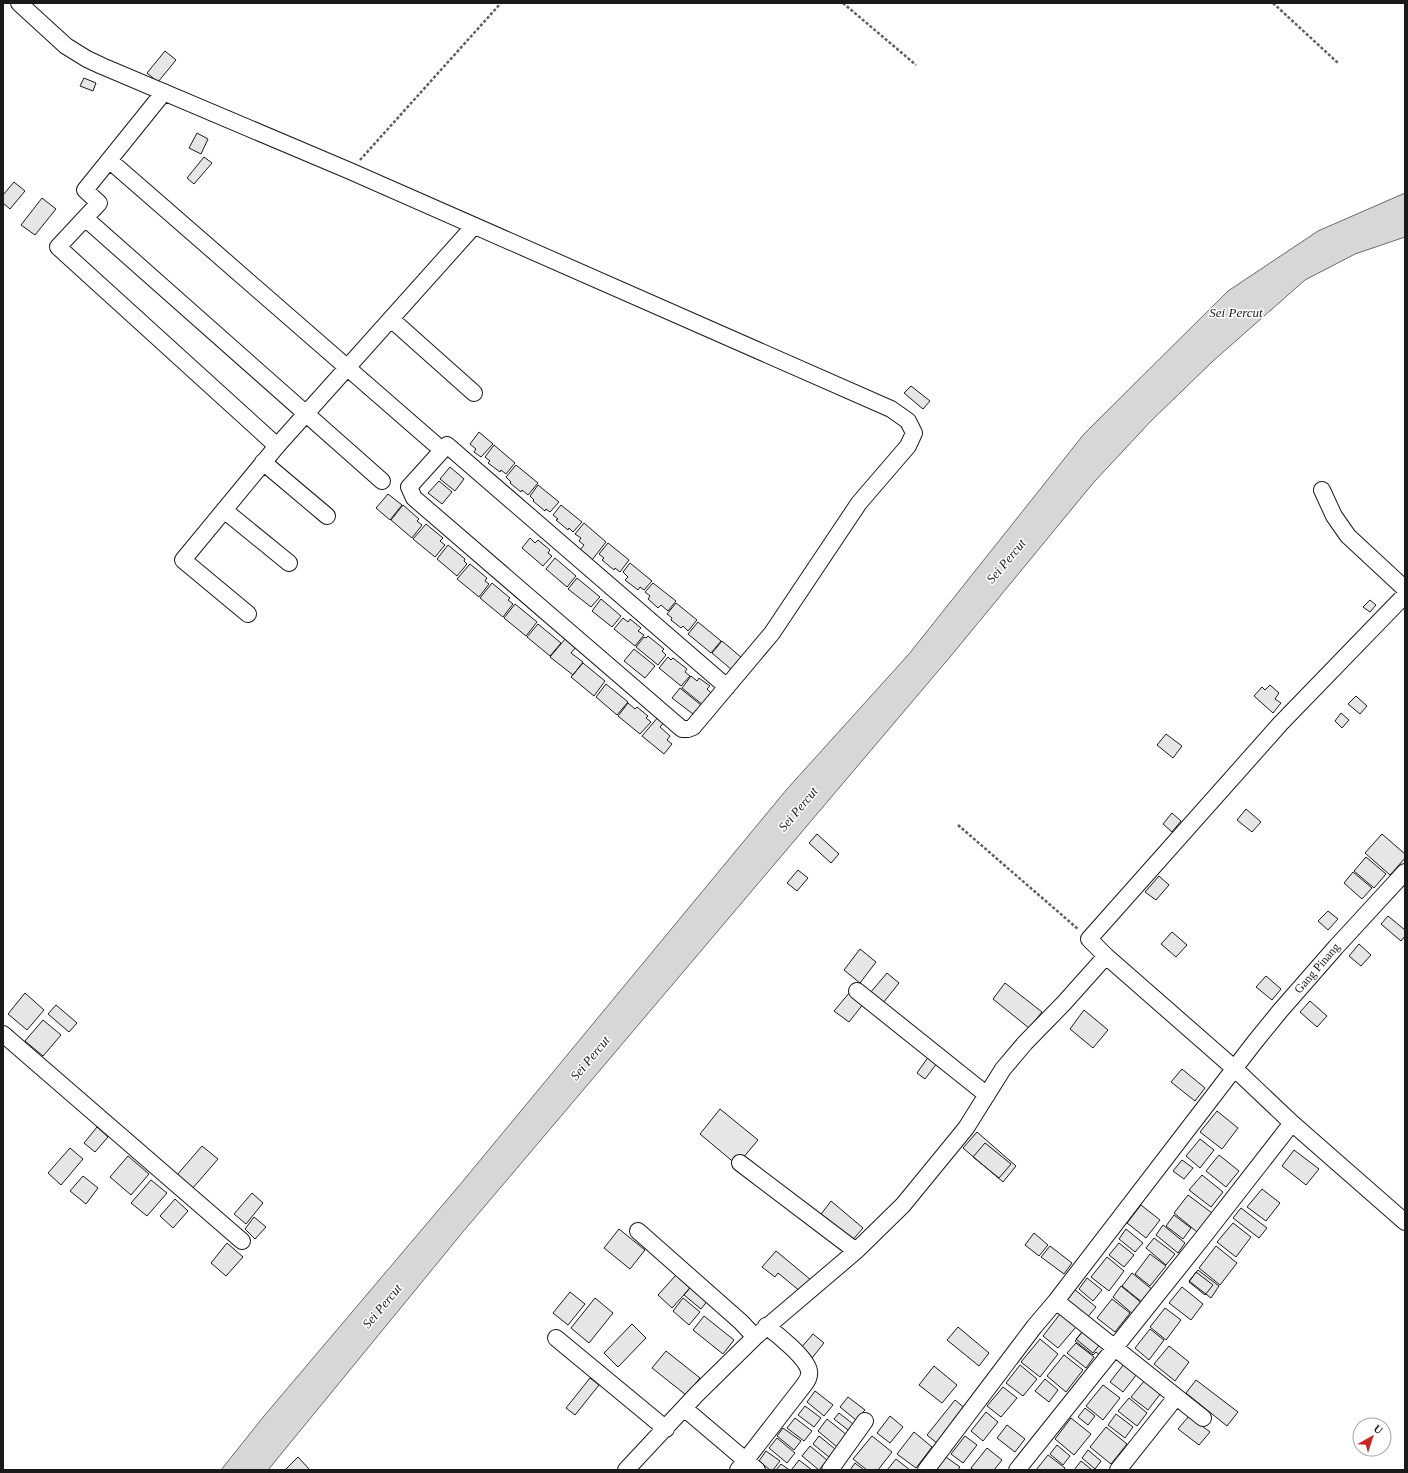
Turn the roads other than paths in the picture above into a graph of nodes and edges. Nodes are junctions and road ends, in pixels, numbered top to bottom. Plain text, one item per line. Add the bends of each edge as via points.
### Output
1 (19, 3) edge
2 (164, 92) junction
3 (109, 160) junction
4 (85, 218) junction
5 (474, 226) junction
6 (391, 319) junction
7 (348, 368) junction
8 (474, 393) dead end
9 (306, 414) junction
10 (435, 444) dead end
11 (277, 446) junction
12 (264, 462) junction
13 (382, 481) dead end
14 (1322, 490) dead end
15 (224, 510) junction
16 (327, 516) dead end
17 (289, 564) dead end
18 (1405, 589) edge
19 (1405, 595) edge
20 (248, 614) dead end
21 (727, 687) junction
22 (1405, 872) edge
23 (1106, 956) junction
24 (857, 991) dead end
25 (3, 1034) edge
26 (1235, 1069) junction
27 (987, 1094) junction
28 (1292, 1123) junction
29 (740, 1163) dead end
30 (1405, 1222) edge
31 (638, 1231) dead end
32 (242, 1241) dead end
33 (856, 1251) junction
34 (1056, 1301) junction
35 (760, 1331) junction
36 (556, 1338) dead end
37 (1115, 1347) junction
38 (1176, 1397) junction
39 (685, 1409) junction
40 (1203, 1418) dead end
41 (865, 1421) dead end
42 (666, 1429) junction
43 (747, 1467) edge
44 (626, 1470) edge
45 (830, 1470) edge
46 (926, 1470) edge
47 (1017, 1470) edge
48 (1118, 1470) edge

1 - 2 street via 77,53
2 - 3 street
2 - 5 street
3 - 4 street via 85,190 99,203
3 - 7 street
4 - 9 street
4 - 11 street via 58,247
5 - 6 street
5 - 21 street via 891,409 908,421 914,433 908,446 859,503 772,633
6 - 7 street
6 - 8 street
7 - 9 street
7 - 10 street
9 - 11 street
9 - 13 street
11 - 12 street
12 - 15 street
12 - 16 street
14 - 18 street via 1334,516 1348,536
15 - 17 street
15 - 20 street via 183,560
19 - 23 street via 1281,723 1089,939
21 - 21 street via 448,445 410,487 414,498 682,729 693,727
22 - 26 street, Gang Pinang via 1280,1011
23 - 26 street
23 - 27 street via 1024,1043
24 - 27 street
25 - 32 street
26 - 28 street
26 - 34 street, Gang Pinang
27 - 33 street via 966,1128 903,1204
28 - 30 street
28 - 37 street
29 - 33 street
31 - 35 street via 741,1322
33 - 35 street
34 - 37 street
34 - 46 street, Gang Pinang
35 - 39 street
35 - 43 street via 792,1348 807,1365 809,1377
36 - 42 street
37 - 38 street
37 - 47 street
38 - 40 street
38 - 48 street
39 - 42 street
39 - 43 street
41 - 45 street
42 - 44 street

